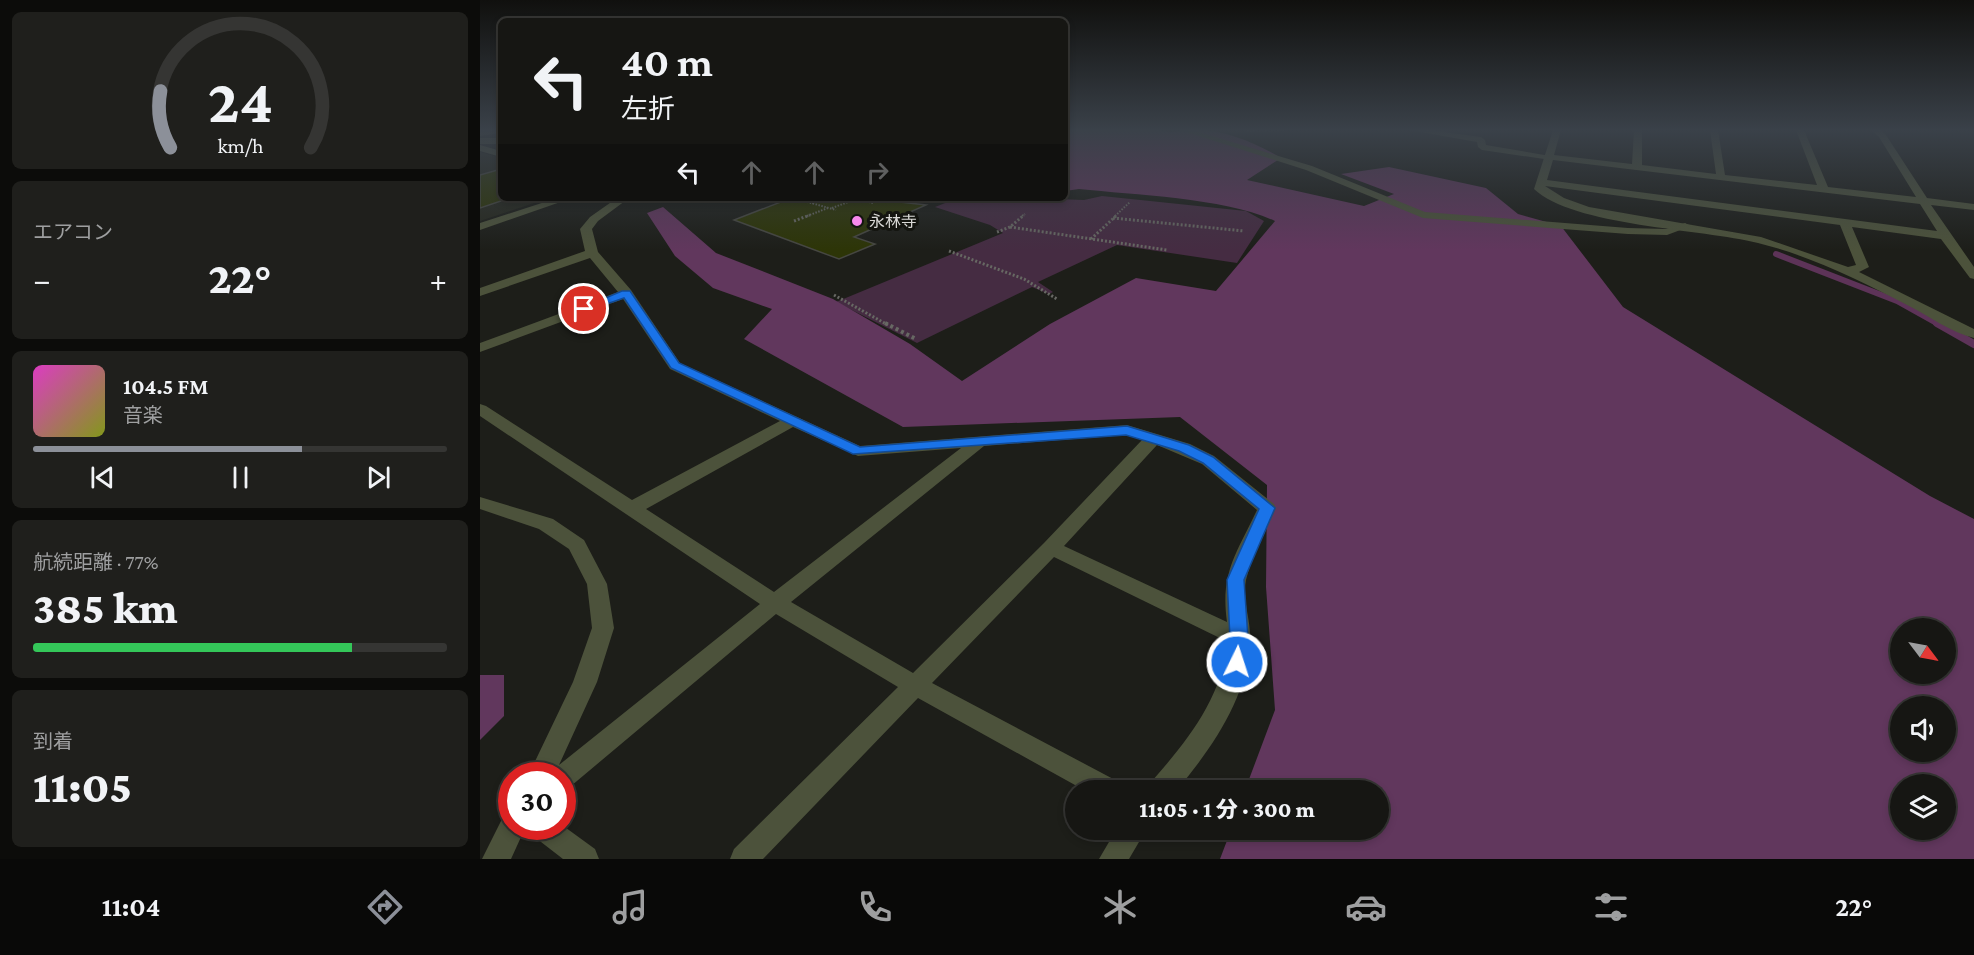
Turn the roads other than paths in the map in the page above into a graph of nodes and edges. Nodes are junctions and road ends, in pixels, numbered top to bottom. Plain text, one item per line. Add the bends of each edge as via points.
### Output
1 (1315, 170) edge
2 (1545, 170) edge
3 (1661, 170) edge
4 (1720, 170) edge
5 (1816, 170) edge
6 (1904, 170) edge
7 (1721, 178) junction
8 (1539, 182) junction
9 (1824, 190) junction
10 (558, 201) edge
11 (620, 201) edge
12 (1924, 202) junction
13 (1974, 207) edge
14 (1845, 223) junction
15 (1685, 226) junction
16 (480, 227) edge
17 (1945, 236) junction
18 (592, 253) junction
19 (1848, 271) junction
20 (1974, 274) edge
21 (480, 292) edge
22 (626, 293) junction
23 (1974, 334) edge
24 (480, 348) edge
25 (480, 409) edge
26 (791, 421) junction
27 (1154, 438) junction
28 (979, 442) junction
29 (480, 503) edge
30 (631, 508) junction
31 (1051, 548) junction
32 (775, 603) junction
33 (1239, 638) junction
34 (916, 686) junction
35 (548, 762) edge
36 (576, 766) edge
37 (1090, 780) edge
38 (1170, 780) edge
39 (506, 840) edge
40 (560, 840) edge
41 (1125, 840) edge
42 (496, 859) edge
43 (585, 859) edge
44 (744, 859) edge
45 (1113, 859) edge

1 - 15 street via 1423,215 1628,231 1667,232
2 - 8 street
3 - 7 street
4 - 7 street
5 - 9 street
6 - 12 street
7 - 9 street
8 - 14 street
8 - 15 street via 1539,189 1552,199 1605,213
9 - 12 street
10 - 16 street
11 - 18 street via 586,229
12 - 13 street
12 - 17 street
14 - 17 street
14 - 19 street via 1863,267
15 - 19 street via 1762,240
17 - 20 street
18 - 21 street
18 - 22 street
19 - 23 street
22 - 24 street
22 - 26 street via 675,366
25 - 30 street
26 - 28 street via 858,451
26 - 30 street
27 - 28 street via 1127,430
27 - 31 street
27 - 33 street via 1208,460 1267,508 1235,580
28 - 32 street
29 - 35 street via 546,524 577,545 597,584 603,628 585,682
30 - 32 street
31 - 33 street
31 - 34 street
32 - 34 street
32 - 36 street
33 - 38 street via 1237,662 1224,704 1193,753
34 - 37 street
34 - 44 street
39 - 42 street
40 - 43 street
41 - 45 street

